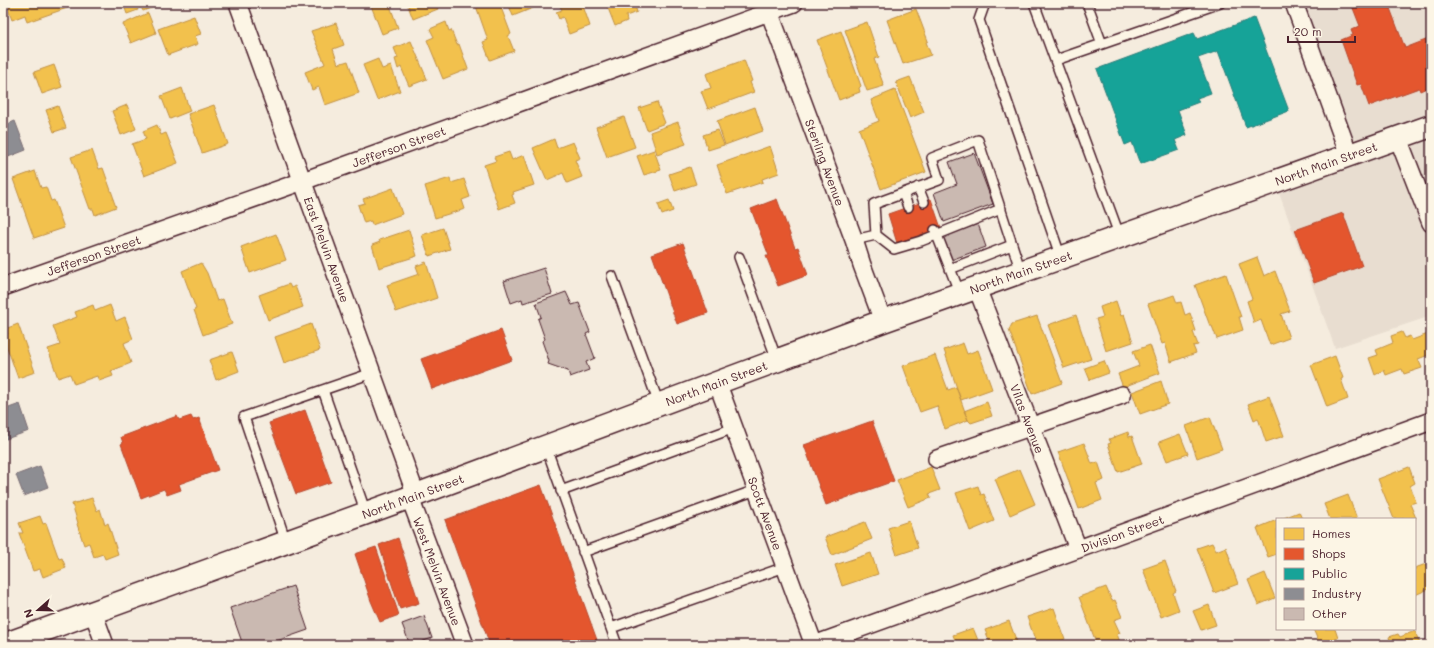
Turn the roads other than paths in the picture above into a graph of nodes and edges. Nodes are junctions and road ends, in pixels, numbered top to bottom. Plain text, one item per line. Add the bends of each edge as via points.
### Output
1 (238, 3) edge
2 (794, 3) edge
3 (985, 3) edge
4 (1034, 3) edge
5 (1087, 3) edge
6 (1220, 3) edge
7 (1294, 3) edge
8 (768, 8) edge
9 (1102, 44) junction
10 (1056, 60) junction
11 (1431, 126) edge
12 (1398, 138) junction
13 (1349, 155) junction
14 (303, 181) junction
15 (918, 187) junction
16 (903, 193) junction
17 (924, 202) dead end
18 (908, 207) dead end
19 (1001, 209) junction
20 (1431, 223) edge
21 (936, 232) junction
22 (876, 234) junction
23 (1120, 237) junction
24 (854, 240) junction
25 (1012, 245) junction
26 (739, 257) dead end
27 (1061, 258) junction
28 (950, 269) junction
29 (1021, 272) junction
30 (612, 276) dead end
31 (3, 287) edge
32 (968, 291) junction
33 (883, 321) junction
34 (777, 360) junction
35 (372, 373) junction
36 (717, 382) junction
37 (323, 390) junction
38 (1122, 395) dead end
39 (659, 404) junction
40 (1431, 421) edge
41 (1030, 427) junction
42 (734, 428) junction
43 (546, 447) junction
44 (937, 459) dead end
45 (756, 490) junction
46 (561, 491) junction
47 (413, 497) junction
48 (366, 513) junction
49 (286, 542) junction
50 (1078, 549) junction
51 (583, 552) junction
52 (785, 566) junction
53 (93, 612) junction
54 (611, 628) junction
55 (3, 645) edge
56 (105, 645) edge
57 (465, 645) edge
58 (617, 645) edge
59 (814, 645) edge

1 - 14 street, East Melvin Avenue
2 - 8 street, Jefferson Street
3 - 27 lane via 979,20
4 - 10 lane
5 - 9 lane
6 - 9 lane
7 - 13 street
8 - 14 street, Jefferson Street
8 - 24 street, Sterling Avenue
9 - 10 lane
10 - 23 lane
11 - 12 main road, North Main Street
12 - 13 main road, North Main Street
12 - 20 street
13 - 23 main road, North Main Street
14 - 31 street, Jefferson Street
14 - 35 street, East Melvin Avenue
15 - 16 lane
15 - 17 lane
15 - 19 lane via 939,180 932,158 978,140
16 - 18 lane
16 - 22 lane via 874,204
19 - 21 lane
19 - 25 lane
21 - 22 lane via 894,249
21 - 28 lane
22 - 24 lane
23 - 27 main road, North Main Street
24 - 33 street, Sterling Avenue
25 - 28 lane
25 - 29 lane
26 - 34 lane
27 - 29 main road, North Main Street
28 - 32 lane
29 - 32 main road, North Main Street
30 - 39 lane
32 - 33 main road, North Main Street
32 - 41 street, Vilas Avenue
33 - 34 main road, North Main Street
34 - 36 main road, North Main Street
35 - 37 lane
35 - 47 street, East Melvin Avenue
36 - 39 main road, North Main Street
36 - 42 street, Scott Avenue
37 - 48 lane
37 - 49 lane via 244,417
38 - 41 street
39 - 43 main road, North Main Street
40 - 50 street, Division Street
41 - 44 street
41 - 50 street, Vilas Avenue
42 - 45 street, Scott Avenue
42 - 46 lane
43 - 46 lane
43 - 47 main road, North Main Street
45 - 51 lane
45 - 52 street, Scott Avenue
46 - 51 lane
47 - 48 main road, North Main Street
47 - 57 street, West Melvin Avenue
48 - 49 main road, North Main Street
49 - 53 main road, North Main Street
50 - 59 street, Division Street
51 - 54 lane
52 - 54 lane
52 - 59 street, Scott Avenue
53 - 55 main road, North Main Street
53 - 56 street
54 - 58 lane

